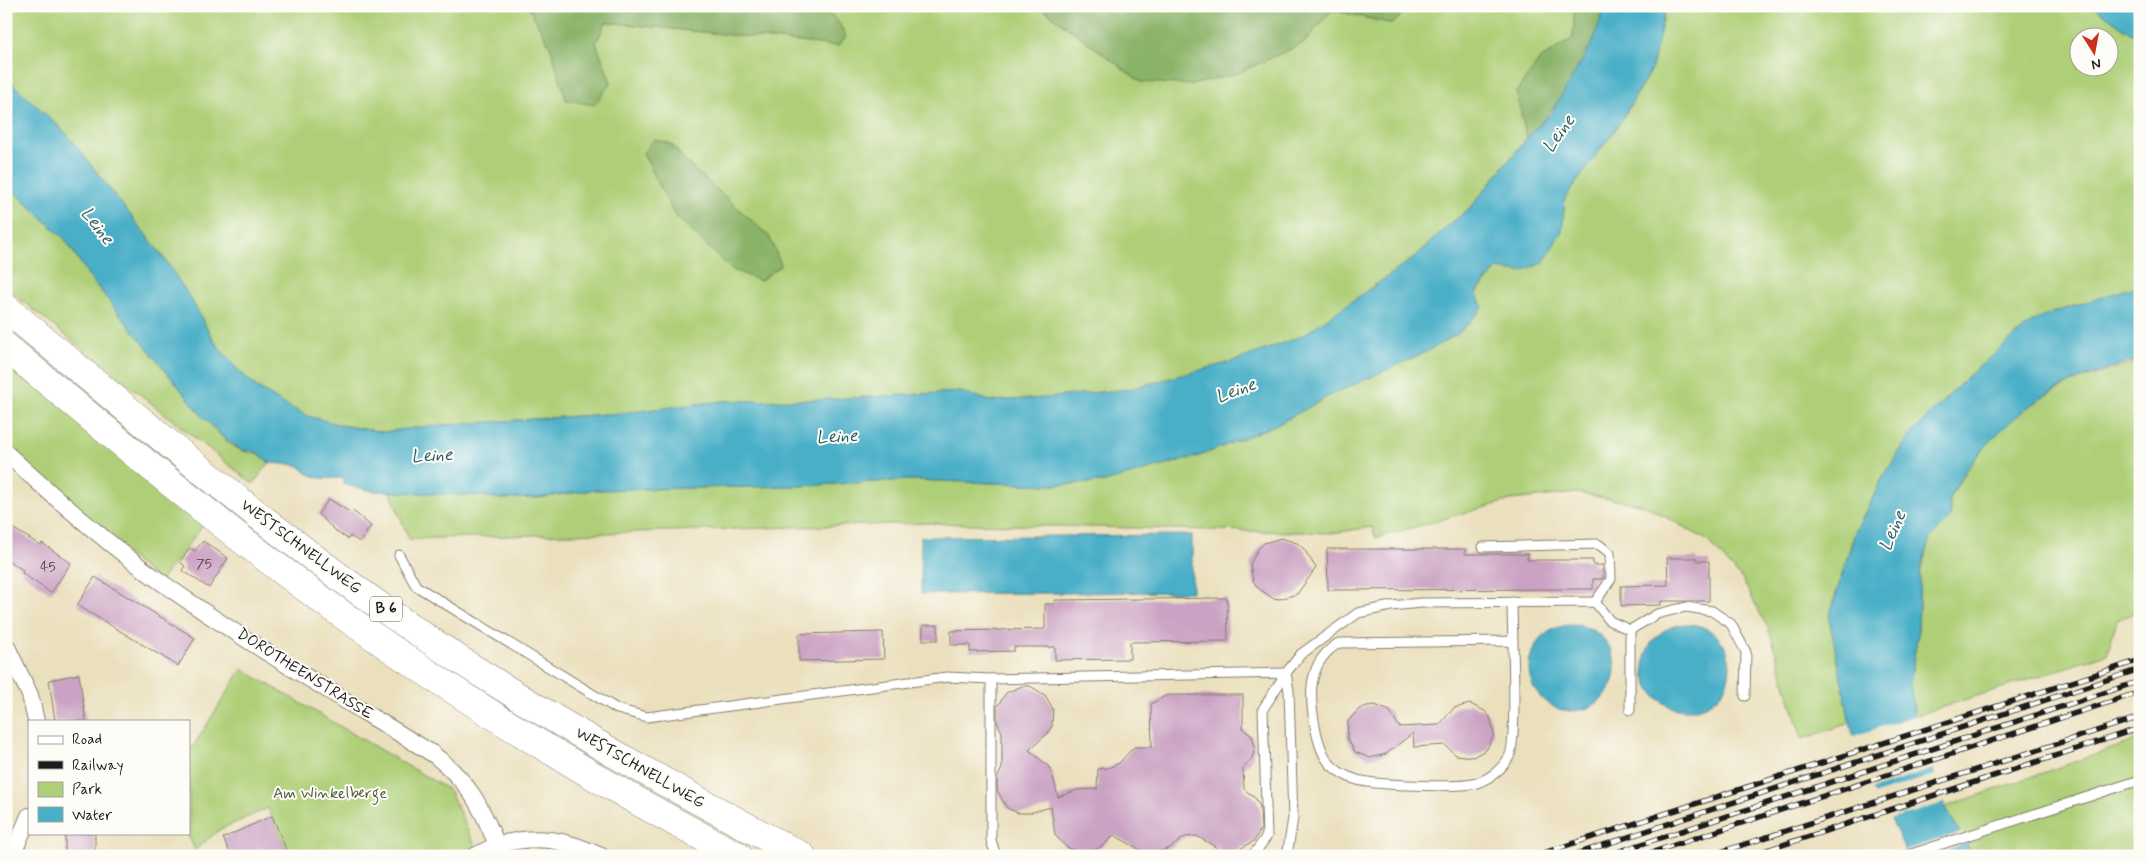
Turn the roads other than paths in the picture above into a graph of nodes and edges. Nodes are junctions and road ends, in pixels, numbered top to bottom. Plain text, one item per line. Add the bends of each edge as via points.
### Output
1 (6, 308) edge
2 (6, 347) edge
3 (6, 453) edge
4 (1483, 547) dead end
5 (399, 555) dead end
6 (1512, 602) junction
7 (1594, 602) junction
8 (1333, 630) junction
9 (1630, 630) junction
10 (1512, 641) junction
11 (1339, 643) junction
12 (6, 645) edge
13 (1286, 673) junction
14 (992, 679) junction
15 (1745, 696) dead end
16 (1630, 710) dead end
17 (36, 720) edge
18 (2140, 780) edge
19 (28, 818) edge
20 (497, 845) junction
21 (478, 855) edge
22 (12, 856) edge
23 (601, 856) edge
24 (738, 856) edge
25 (802, 856) edge
26 (996, 856) edge
27 (1250, 856) edge
28 (1286, 856) edge
29 (1905, 856) edge

1 - 25 highway, WESTSCHNELLWEG / B 6 via 272,527 361,592 566,726 685,795
2 - 24 highway, WESTSCHNELLWEG / B 6 via 254,549 347,618 553,753
3 - 20 street, DOROTHEENSTRASSE via 160,582 455,771 472,792
4 - 7 lane via 1598,544 1610,552 1611,579
5 - 14 lane via 416,586 616,709 646,717 947,677
6 - 7 lane
6 - 8 lane via 1391,606 1358,613
6 - 10 lane
7 - 9 lane via 1610,621
8 - 11 lane
8 - 13 lane via 1301,654
9 - 15 lane via 1657,614 1686,607 1712,611 1731,624 1746,652
9 - 16 lane
10 - 11 lane
10 - 11 lane via 1513,729 1510,756 1496,774 1476,783 1426,785 1367,782 1349,777 1333,767 1324,756 1310,704 1311,684 1320,660
12 - 17 street via 30,695
13 - 14 lane
13 - 27 lane via 1263,709 1267,836
13 - 28 lane via 1293,808
14 - 26 lane via 991,840
18 - 29 lane
19 - 22 street
20 - 21 street
20 - 23 street via 544,838 576,845

